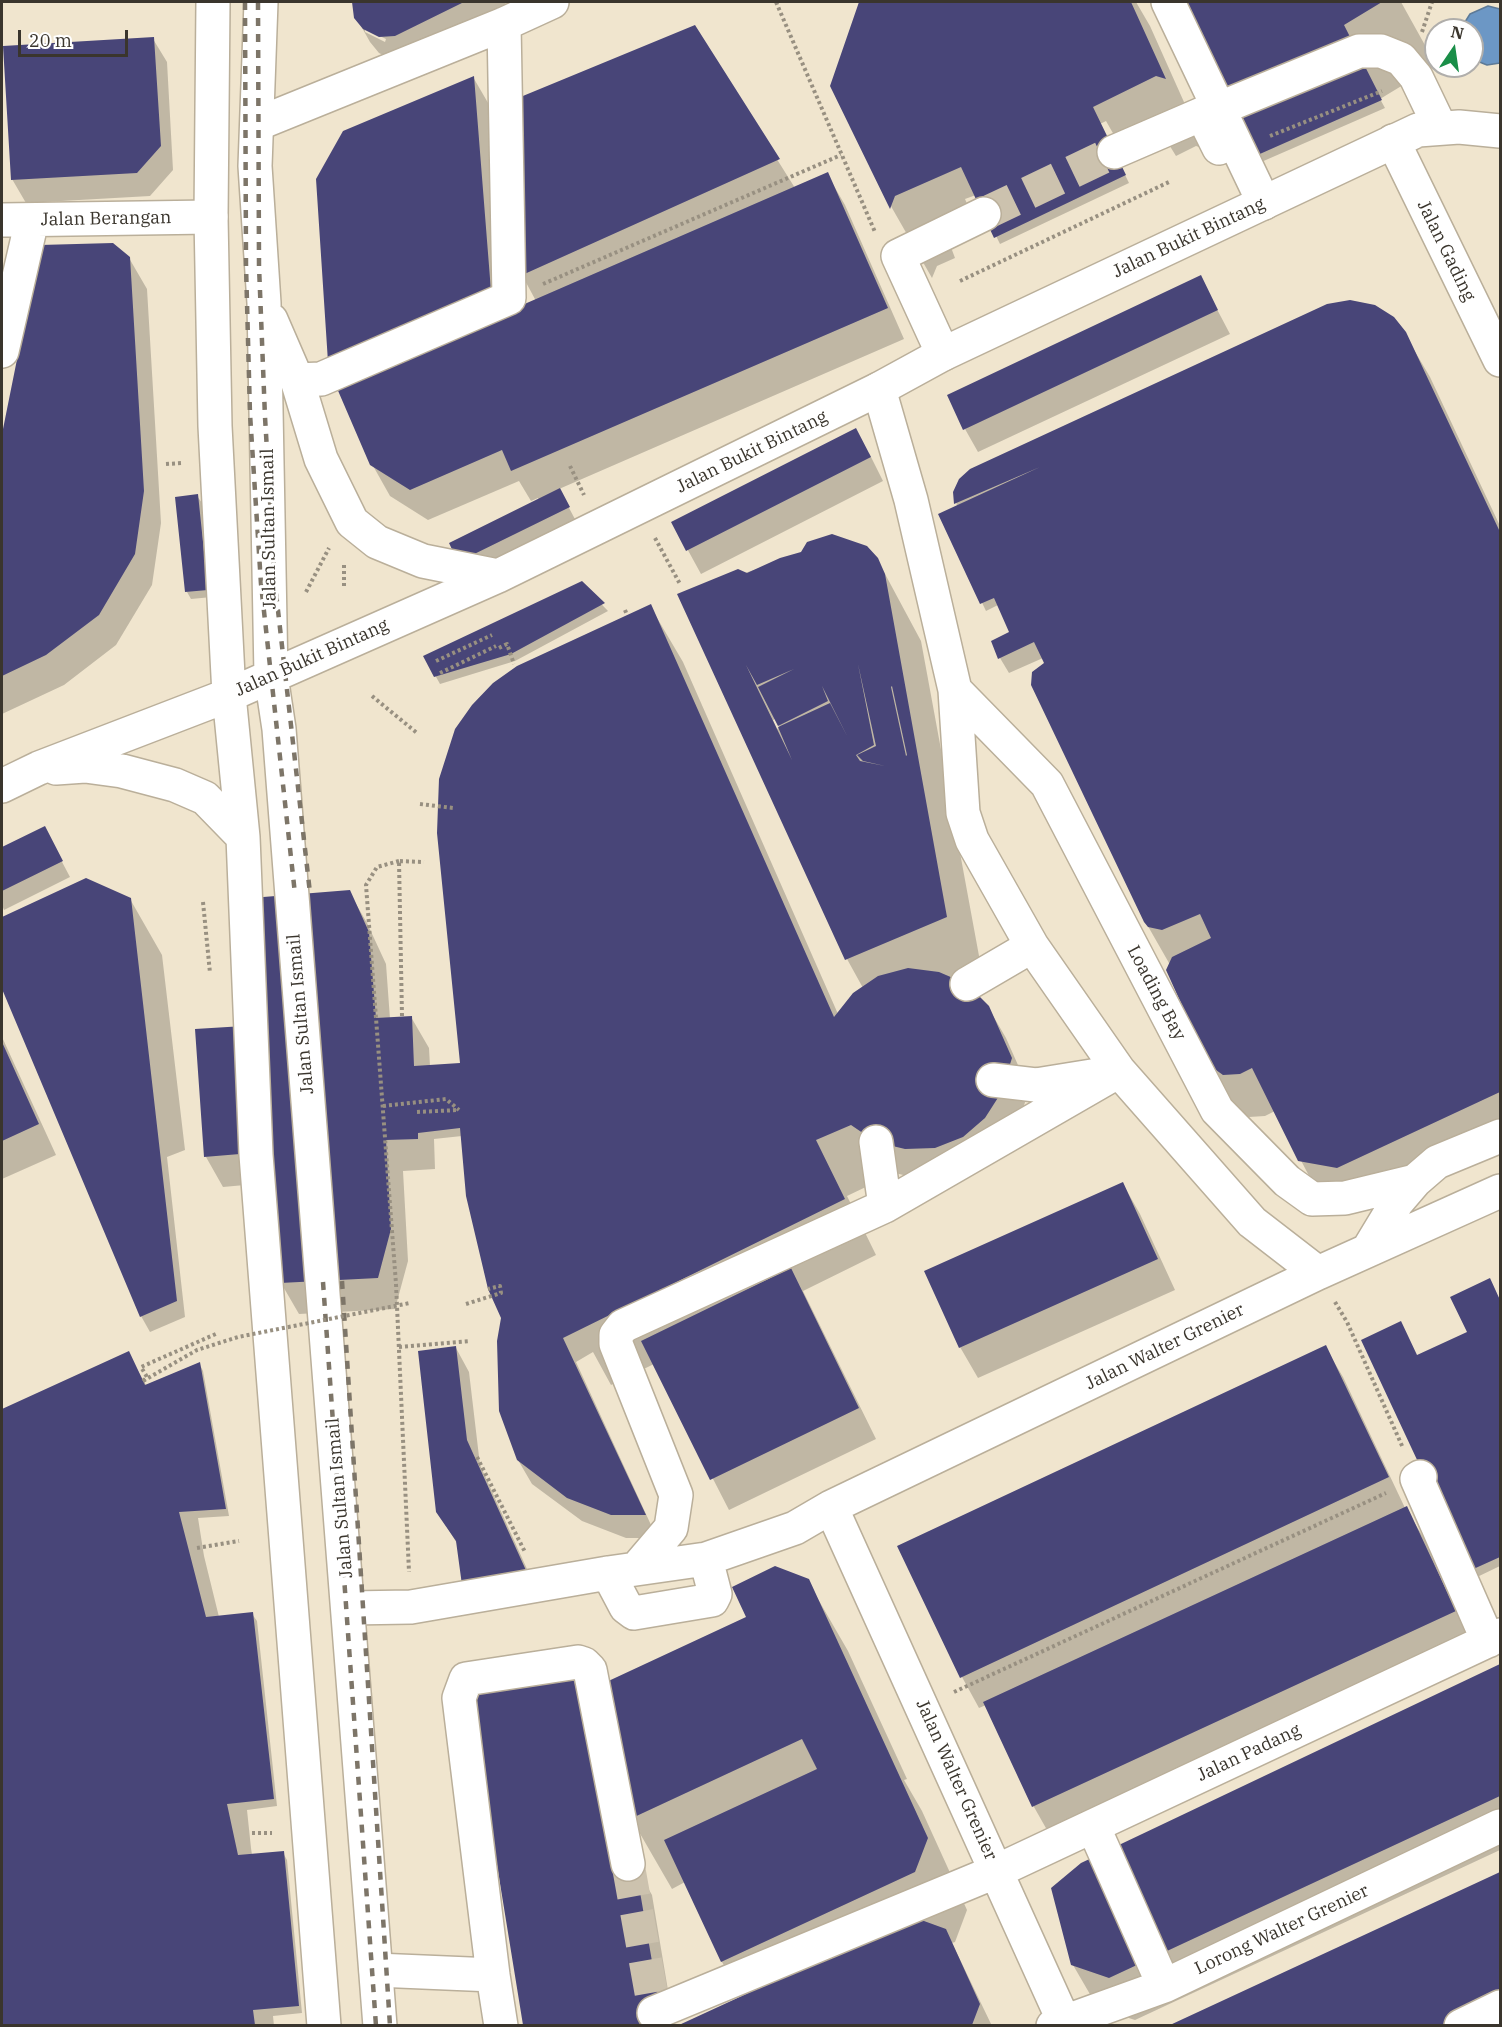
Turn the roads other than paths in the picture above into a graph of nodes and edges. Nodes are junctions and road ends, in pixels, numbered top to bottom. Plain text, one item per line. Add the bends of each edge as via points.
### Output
1 (213, 2) edge
2 (261, 2) edge
3 (552, 2) edge
4 (1167, 2) edge
5 (504, 24) junction
6 (1218, 109) junction
7 (257, 124) junction
8 (1440, 127) junction
9 (1500, 131) edge
10 (1393, 141) junction
11 (1114, 152) tunnel mouth
12 (1257, 206) junction
13 (984, 214) tunnel mouth
14 (211, 217) junction
15 (17, 220) edge
16 (264, 303) junction
17 (2, 351) edge
18 (943, 354) junction
19 (1500, 360) edge
20 (297, 380) junction
21 (879, 389) junction
22 (498, 576) junction
23 (271, 676) junction
24 (955, 690) junction
25 (229, 695) junction
26 (39, 768) junction
27 (2, 786) edge
28 (243, 837) junction
29 (1032, 946) junction
30 (967, 984) dead end
31 (1119, 1071) junction
32 (993, 1080) dead end
33 (1500, 1136) edge
34 (876, 1142) dead end
35 (1415, 1181) junction
36 (1500, 1191) edge
37 (885, 1206) junction
38 (1368, 1250) junction
39 (1318, 1273) junction
40 (1418, 1478) road end
41 (831, 1507) junction
42 (706, 1558) junction
43 (622, 1570) junction
44 (349, 1608) junction
45 (1494, 1638) edge
46 (1093, 1826) junction
47 (1500, 1826) edge
48 (628, 1864) tunnel mouth
49 (997, 1871) junction
50 (376, 1970) junction
51 (493, 1976) junction
52 (1164, 1986) junction
53 (1500, 2007) edge
54 (654, 2013) dead end
55 (1061, 2024) edge
56 (324, 2025) edge
57 (380, 2025) edge
58 (501, 2025) edge
59 (1461, 2025) edge

1 - 14 main road
2 - 7 main road, Jalan Sultan Ismail
3 - 5 main road
4 - 6 main road
5 - 7 main road
5 - 20 main road via 509,298 321,379
6 - 8 main road via 1359,51 1381,51 1401,59 1416,77
6 - 12 main road
7 - 16 main road, Jalan Sultan Ismail via 255,166
8 - 9 main road, Jalan Bukit Bintang
8 - 10 main road, Jalan Bukit Bintang via 1418,130
10 - 12 main road, Jalan Bukit Bintang
10 - 19 main road, Jalan Gading
11 - 12 main road via 1202,114
12 - 18 main road, Jalan Bukit Bintang
13 - 18 main road via 898,256
14 - 15 main road, Jalan Berangan
14 - 25 main road via 215,426
15 - 17 main road
16 - 20 main road
16 - 23 main road, Jalan Sultan Ismail
18 - 21 main road, Jalan Bukit Bintang
20 - 22 main road via 321,459 352,522 377,542 423,561
21 - 22 main road, Jalan Bukit Bintang
21 - 24 main road via 911,500
22 - 23 main road, Jalan Bukit Bintang
23 - 25 main road, Jalan Bukit Bintang
23 - 44 main road, Jalan Sultan Ismail via 279,729
24 - 29 main road via 963,813 972,840
24 - 35 main road, Loading Bay via 1047,784 1217,1110 1287,1181 1312,1199 1345,1198
25 - 26 main road, Jalan Bukit Bintang
25 - 28 main road
26 - 27 main road, Jalan Bukit Bintang
26 - 28 main road via 85,766 175,784 205,798
28 - 56 main road via 256,1155
29 - 30 main road
29 - 31 main road
31 - 32 main road via 1036,1085
31 - 37 main road
31 - 39 main road via 1252,1222
33 - 35 main road via 1437,1162
34 - 37 main road
35 - 38 main road via 1397,1202
36 - 38 main road, Jalan Walter Grenier
37 - 43 main road via 622,1326 616,1344 676,1495 671,1528
38 - 39 main road, Jalan Walter Grenier
39 - 41 main road, Jalan Walter Grenier
40 - 45 main road
41 - 42 main road, Jalan Walter Grenier via 795,1528
41 - 49 main road, Jalan Walter Grenier
42 - 43 main road, Jalan Walter Grenier
42 - 43 main road via 715,1594 712,1600 634,1613 626,1608
43 - 44 main road, Jalan Walter Grenier via 411,1607
44 - 50 main road, Jalan Sultan Ismail
45 - 46 main road, Jalan Padang
46 - 49 main road, Jalan Padang
46 - 52 main road
47 - 52 main road, Lorong Walter Grenier
48 - 51 main road via 590,1670 578,1662 466,1679 459,1698
49 - 54 main road, Jalan Padang
49 - 55 main road, Jalan Walter Grenier
50 - 51 main road
50 - 57 main road, Jalan Sultan Ismail
51 - 58 main road
52 - 55 main road, Lorong Walter Grenier
53 - 59 main road

